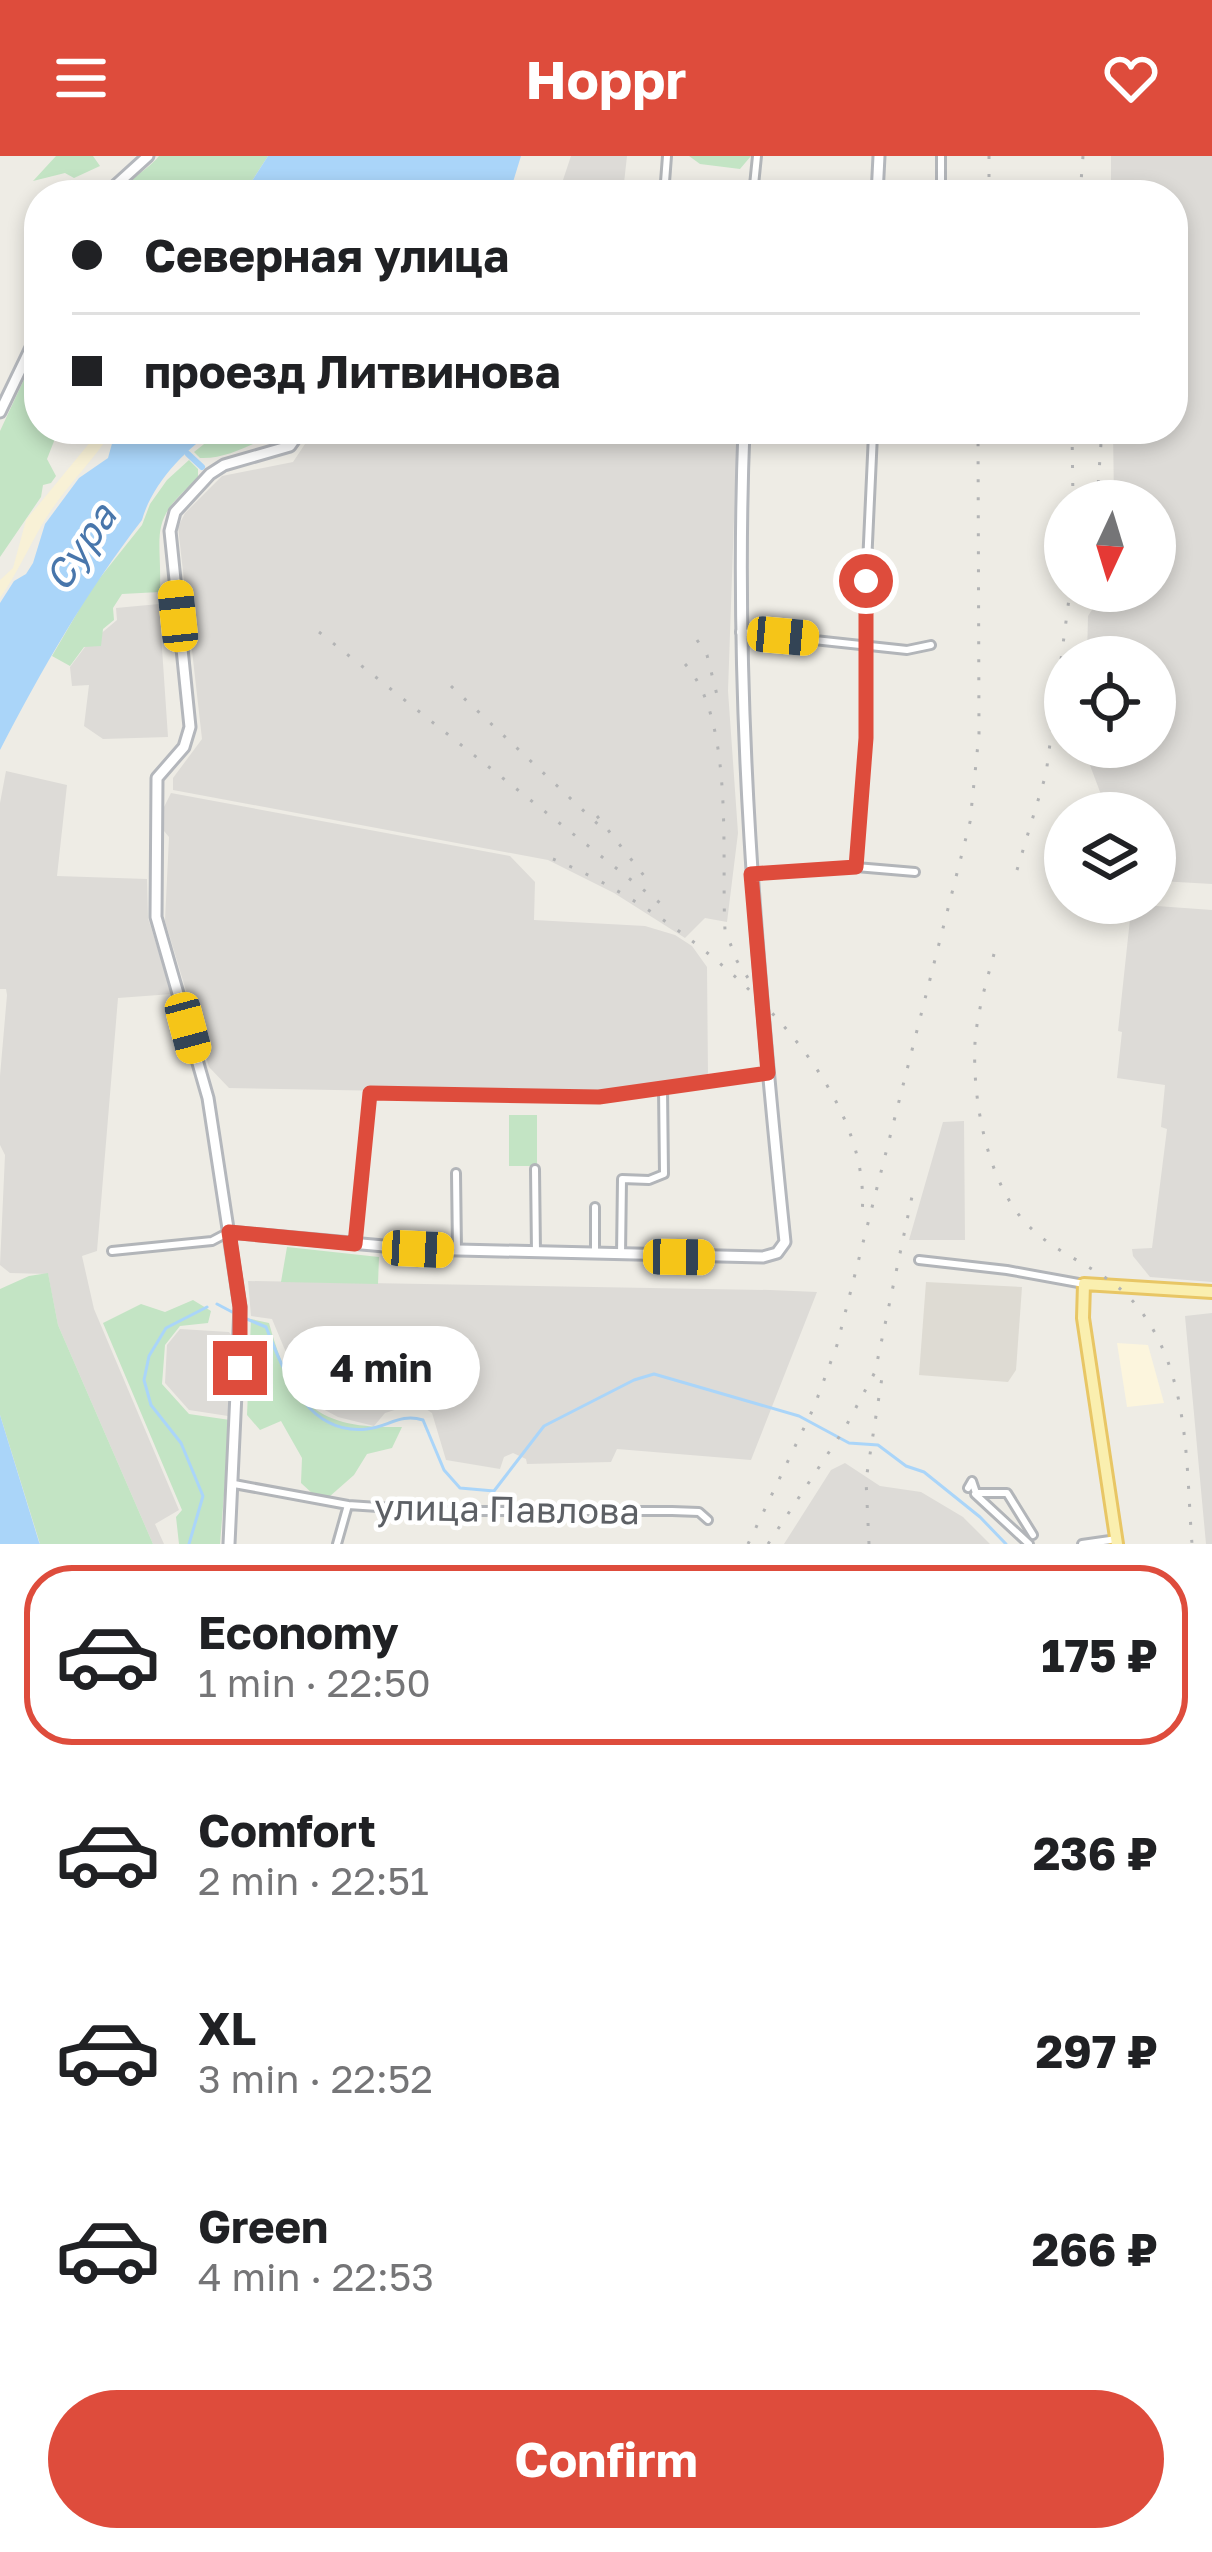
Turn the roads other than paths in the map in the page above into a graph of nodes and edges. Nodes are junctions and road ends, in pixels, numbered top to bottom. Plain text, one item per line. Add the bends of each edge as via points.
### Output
1 (148, 156) edge
2 (122, 180) edge
3 (24, 362) edge
4 (0, 412) edge
5 (287, 444) edge
6 (293, 444) edge
7 (744, 444) edge
8 (873, 444) edge
9 (284, 448) junction
10 (740, 632) junction
11 (867, 643) junction
12 (931, 645) dead end
13 (856, 867) junction
14 (915, 872) dead end
15 (751, 874) junction
16 (768, 1073) junction
17 (663, 1088) junction
18 (535, 1169) dead end
19 (456, 1174) dead end
20 (595, 1207) dead end
21 (229, 1232) junction
22 (355, 1244) junction
23 (112, 1251) dead end
24 (457, 1251) junction
25 (536, 1253) junction
26 (595, 1255) junction
27 (621, 1255) junction
28 (919, 1260) dead end
29 (1084, 1284) junction
30 (1212, 1292) edge
31 (233, 1484) junction
32 (347, 1505) junction
33 (708, 1520) dead end
34 (1033, 1535) dead end
35 (1117, 1542) edge
36 (229, 1544) edge
37 (337, 1544) edge
38 (1029, 1544) edge
39 (1082, 1544) edge

1 - 2 main road
3 - 4 main road
5 - 9 main road
6 - 9 main road
7 - 10 main road
8 - 11 street
9 - 21 main road via 210,474 175,512 170,531 190,728 157,778 156,916 208,1098
10 - 11 street
10 - 15 main road
11 - 12 street
11 - 13 street
13 - 14 street
13 - 15 street
15 - 16 main road
16 - 17 street
16 - 27 main road via 785,1242 777,1253
17 - 22 street via 599,1097 370,1093
17 - 27 street via 664,1174 622,1178
18 - 25 street
19 - 24 street
20 - 26 street
21 - 22 main road
21 - 23 street
21 - 31 main road via 242,1328
22 - 24 main road
24 - 25 main road
25 - 26 main road
26 - 27 main road
28 - 29 street
29 - 30 main road
29 - 35 main road
31 - 32 street, улица Павлова
31 - 36 main road
32 - 33 street, улица Павлова via 699,1512
32 - 37 street
34 - 38 street via 1007,1493 976,1493 972,1481 968,1488
35 - 39 street

